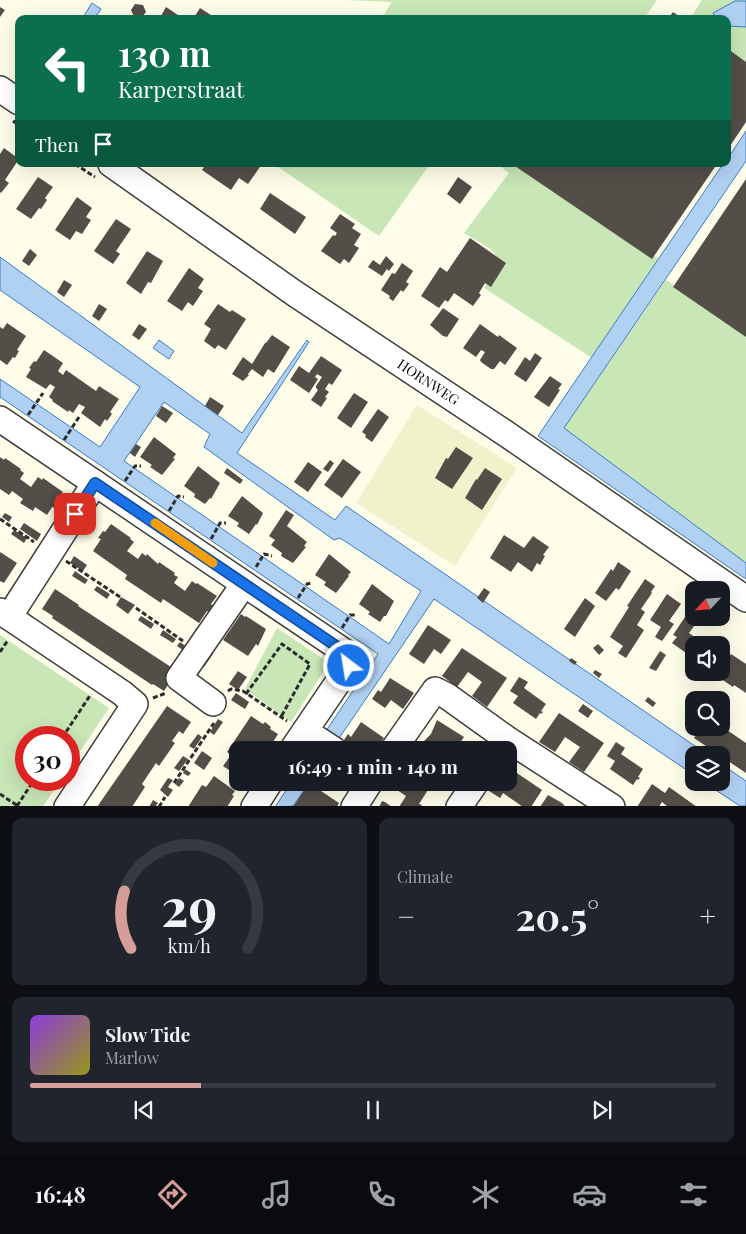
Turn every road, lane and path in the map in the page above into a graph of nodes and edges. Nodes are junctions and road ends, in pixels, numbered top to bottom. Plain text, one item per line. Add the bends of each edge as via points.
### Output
1 (0, 90) edge
2 (15, 99) edge
3 (115, 167) edge
4 (43, 392) dead end
5 (37, 400) dead end
6 (79, 417) dead end
7 (0, 419) edge
8 (74, 426) dead end
9 (141, 466) dead end
10 (124, 481) dead end
11 (95, 483) junction
12 (178, 496) dead end
13 (184, 497) dead end
14 (0, 518) edge
15 (220, 523) dead end
16 (226, 523) dead end
17 (53, 548) junction
18 (264, 554) dead end
19 (272, 556) dead end
20 (312, 583) dead end
21 (244, 584) junction
22 (307, 584) dead end
23 (120, 596) dead end
24 (746, 599) edge
25 (136, 608) dead end
26 (350, 615) dead end
27 (357, 615) dead end
28 (6, 626) edge
29 (198, 651) junction
30 (179, 678) junction
31 (84, 688) dead end
32 (246, 694) junction
33 (213, 703) junction
34 (135, 704) junction
35 (281, 717) junction
36 (70, 726) edge
37 (311, 741) edge
38 (312, 741) edge
39 (399, 741) edge
40 (500, 741) edge
41 (517, 752) edge
42 (174, 783) dead end
43 (27, 791) edge
44 (264, 791) edge
45 (364, 791) edge
46 (470, 791) edge
47 (0, 794) edge
48 (165, 797) dead end
49 (18, 806) edge
50 (67, 806) edge
51 (159, 806) edge
52 (254, 806) edge
53 (354, 806) edge
54 (459, 806) edge
55 (612, 806) edge

1 - 2 street
3 - 24 street, HORNWEG via 294,293
4 - 5 path
6 - 8 path
7 - 11 street
9 - 10 path via 135,466
11 - 17 street
11 - 21 street
12 - 13 path
14 - 17 path via 37,544 44,537
15 - 16 path
17 - 23 path
17 - 28 street
18 - 19 path
20 - 22 path
21 - 29 street
21 - 38 street via 348,654 349,666
25 - 29 path
26 - 27 path
28 - 34 street via 122,692
29 - 30 street
30 - 33 street
30 - 34 path via 170,692
31 - 36 path via 92,694
32 - 33 path via 231,689
32 - 35 path
32 - 35 path via 282,644 310,664
33 - 42 path via 217,718
34 - 50 street
35 - 37 path
39 - 40 street via 434,690 447,696
41 - 55 street
43 - 49 path
44 - 52 street
45 - 53 street
46 - 54 street
47 - 49 path
48 - 51 path

